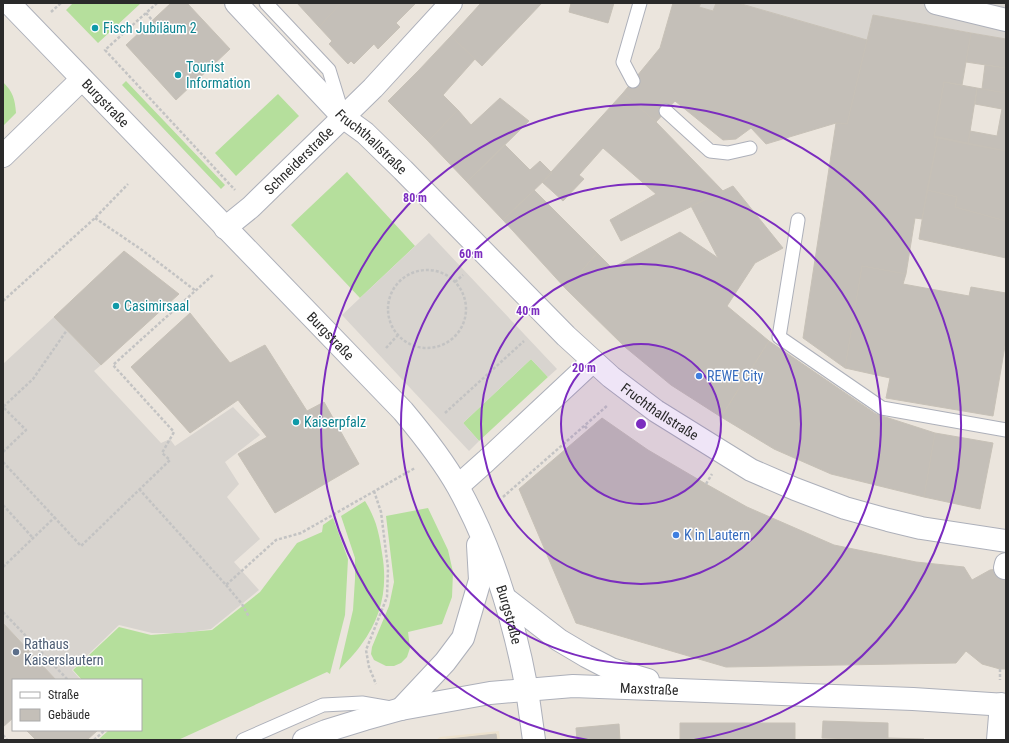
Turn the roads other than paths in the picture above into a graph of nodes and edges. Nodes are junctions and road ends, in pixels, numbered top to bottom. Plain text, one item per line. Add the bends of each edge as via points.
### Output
1 (9, 3) edge
2 (236, 3) edge
3 (266, 3) edge
4 (451, 3) edge
5 (640, 3) edge
6 (936, 3) edge
7 (1006, 20) edge
8 (82, 79) junction
9 (633, 81) dead end
10 (666, 111) dead end
11 (343, 117) junction
12 (750, 148) dead end
13 (3, 156) edge
14 (798, 220) dead end
15 (225, 228) junction
16 (594, 361) junction
17 (1006, 430) edge
18 (458, 486) junction
19 (477, 524) junction
20 (1006, 541) edge
21 (1006, 564) edge
22 (1006, 568) edge
23 (506, 599) junction
24 (678, 689) junction
25 (527, 690) junction
26 (1003, 705) edge
27 (401, 709) junction
28 (243, 740) edge
29 (304, 740) edge
30 (534, 740) edge
31 (998, 740) edge

1 - 8 main road, Burgstraße
2 - 11 main road, Fruchthallstraße
3 - 11 lane via 329,70
4 - 11 main road, Schneiderstraße
5 - 9 lane via 623,62
6 - 7 main road
8 - 13 main road
8 - 15 main road, Burgstraße
10 - 12 lane via 710,151 728,153
11 - 15 main road, Schneiderstraße via 251,207
11 - 16 main road, Fruchthallstraße via 365,133 566,336
14 - 17 lane via 778,336 882,408
15 - 18 main road, Burgstraße via 403,411 434,449
16 - 18 main road
16 - 20 main road, Fruchthallstraße via 656,411 751,470 845,508 888,520 921,528
18 - 19 main road, Burgstraße
19 - 23 main road, Burgstraße
19 - 27 main road via 480,580 463,638 445,662
21 - 22 main road
23 - 24 main road via 559,640 592,660 611,669
23 - 25 main road, Burgstraße
24 - 25 main road, Maxstraße via 573,686
24 - 26 main road, Maxstraße
25 - 27 main road, Maxstraße via 468,696
25 - 30 main road, Burgstraße
26 - 31 main road
27 - 28 lane via 362,703 322,706
27 - 29 main road, Maxstraße

